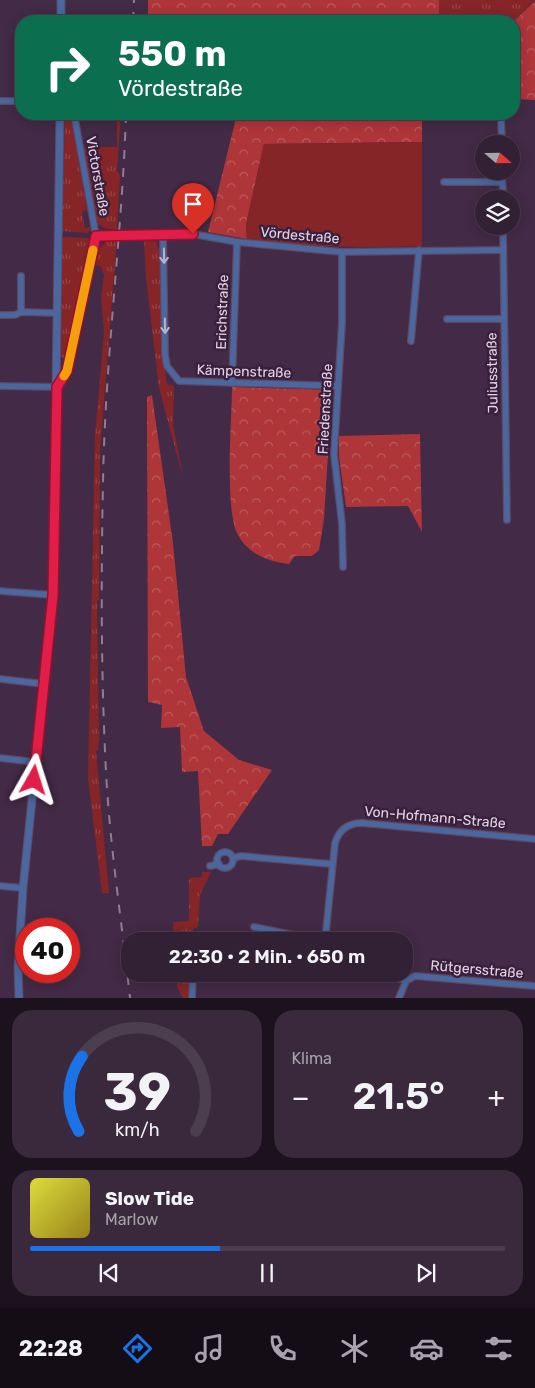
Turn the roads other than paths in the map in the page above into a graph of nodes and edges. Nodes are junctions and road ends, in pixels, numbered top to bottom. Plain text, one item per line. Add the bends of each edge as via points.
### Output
1 (61, 0) edge
2 (61, 15) edge
3 (0, 101) edge
4 (15, 101) edge
5 (60, 120) edge
6 (75, 120) edge
7 (501, 120) edge
8 (502, 135) edge
9 (444, 182) dead end
10 (502, 182) joint
11 (502, 190) edge
12 (163, 235) junction
13 (503, 235) edge
14 (96, 236) junction
15 (237, 242) junction
16 (419, 250) junction
17 (503, 250) junction
18 (342, 252) junction
19 (21, 276) dead end
20 (21, 312) junction
21 (57, 313) junction
22 (0, 315) edge
23 (447, 319) dead end
24 (504, 319) junction
25 (411, 341) dead end
26 (232, 383) junction
27 (0, 386) edge
28 (338, 386) junction
29 (57, 387) junction
30 (507, 520) dead end
31 (344, 567) dead end
32 (0, 590) edge
33 (53, 595) junction
34 (0, 679) edge
35 (44, 684) junction
36 (0, 758) edge
37 (36, 762) junction
38 (535, 839) edge
39 (233, 858) junction
40 (219, 864) junction
41 (331, 864) junction
42 (210, 866) dead end
43 (0, 886) edge
44 (23, 888) junction
45 (254, 927) dead end
46 (279, 932) edge
47 (325, 932) edge
48 (413, 977) edge
49 (193, 982) edge
50 (406, 982) edge
51 (535, 986) edge
52 (19, 998) edge
53 (192, 998) edge
54 (398, 998) edge

1 - 2 street
3 - 4 street
5 - 21 street, Victorstraße
6 - 14 street, Victorstraße
7 - 8 street
9 - 10 street
10 - 11 street
12 - 14 street, Vördestraße
12 - 15 street, Vördestraße via 193,234
12 -> 26 street, Kämpenstraße via 167,366 180,381
13 - 17 street, Juliusstraße
14 - 29 street, Victorstraße via 67,371
15 - 18 street, Vördestraße
15 - 26 street, Erichstraße
16 - 17 street, Vördestraße
16 - 18 street, Vördestraße
16 - 25 street
17 - 24 street, Juliusstraße
18 - 28 street, Friedenstraße
19 - 20 street
20 - 21 street
20 - 22 street
21 - 29 street, Victorstraße
23 - 24 street
24 - 30 street, Juliusstraße
26 - 28 street, Kämpenstraße
27 - 29 street
28 - 31 street, Friedenstraße via 334,454
29 - 33 street, Victorstraße
32 - 33 street
33 - 35 street, Victorstraße
34 - 35 street
35 - 37 street, Victorstraße
36 - 37 street
37 - 44 street, Victorstraße
38 - 41 street, Von-Hofmann-Straße via 357,822 347,826 336,838
39 - 40 street via 228,867
39 - 40 street via 228,852 221,853
39 - 41 street via 242,856
40 - 42 street
41 - 47 street, Von-Hofmann-Straße
43 - 44 street
44 - 52 street, Victorstraße
45 - 46 street, Von-Hofmann-Straße
48 - 51 street, Rütgersstraße
49 - 53 street
50 - 54 street

